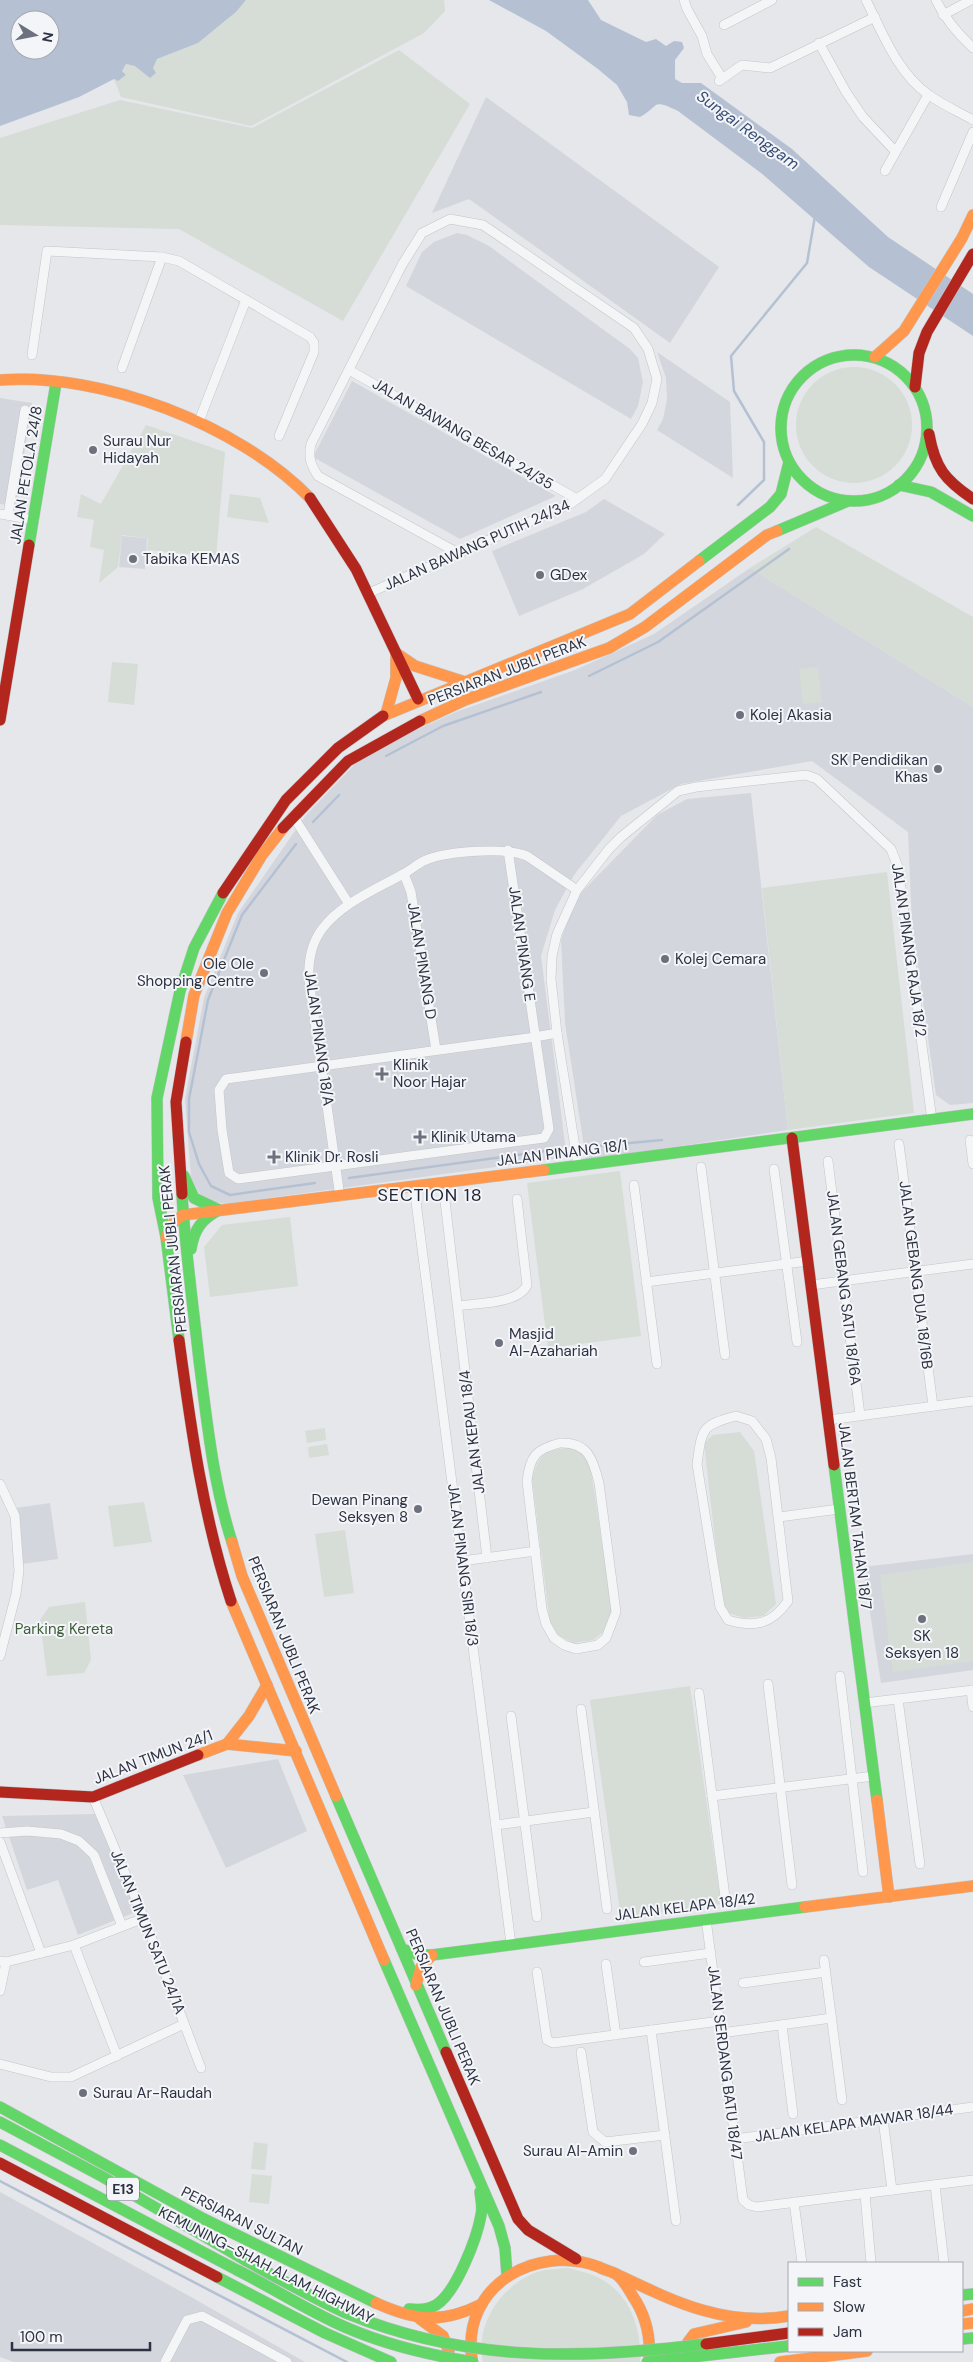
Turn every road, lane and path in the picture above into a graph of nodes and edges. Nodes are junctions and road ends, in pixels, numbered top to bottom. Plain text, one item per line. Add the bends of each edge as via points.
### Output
1 (684, 0) edge
2 (772, 0) edge
3 (866, 0) edge
4 (936, 0) edge
5 (971, 0) edge
6 (943, 15) junction
7 (875, 17) junction
8 (724, 25) dead end
9 (819, 43) junction
10 (973, 48) edge
11 (928, 95) junction
12 (973, 120) edge
13 (973, 132) edge
14 (895, 151) junction
15 (885, 172) dead end
16 (941, 208) dead end
17 (973, 215) edge
18 (973, 254) edge
19 (162, 257) junction
20 (246, 300) junction
21 (32, 355) dead end
22 (875, 357) junction
23 (122, 368) dead end
24 (349, 370) junction
25 (0, 380) edge
26 (56, 383) junction
27 (915, 387) junction
28 (25, 410) dead end
29 (927, 419) junction
30 (199, 421) junction
31 (279, 436) dead end
32 (789, 462) junction
33 (900, 486) junction
34 (577, 499) junction
35 (973, 499) edge
36 (848, 501) junction
37 (4, 515) edge
38 (973, 516) edge
39 (34, 520) junction
40 (458, 553) junction
41 (369, 593) junction
42 (396, 654) junction
43 (462, 681) junction
44 (418, 700) junction
45 (465, 700) junction
46 (386, 714) junction
47 (0, 720) edge
48 (293, 816) junction
49 (508, 850) junction
50 (404, 874) junction
51 (577, 890) junction
52 (349, 904) junction
53 (557, 1033) junction
54 (535, 1037) junction
55 (436, 1050) junction
56 (322, 1065) junction
57 (973, 1114) edge
58 (932, 1120) junction
59 (792, 1138) junction
60 (970, 1140) dead end
61 (899, 1144) dead end
62 (178, 1156) junction
63 (828, 1161) dead end
64 (973, 1164) edge
65 (336, 1166) junction
66 (578, 1166) junction
67 (701, 1167) dead end
68 (774, 1169) dead end
69 (634, 1185) dead end
70 (414, 1186) junction
71 (340, 1197) junction
72 (517, 1199) dead end
73 (445, 1201) dead end
74 (219, 1210) junction
75 (183, 1215) junction
76 (166, 1237) junction
77 (808, 1261) junction
78 (787, 1264) junction
79 (973, 1264) edge
80 (916, 1271) junction
81 (189, 1272) junction
82 (715, 1273) junction
83 (843, 1280) junction
84 (646, 1282) junction
85 (811, 1285) junction
86 (458, 1306) junction
87 (796, 1342) dead end
88 (725, 1355) dead end
89 (657, 1364) dead end
90 (973, 1401) edge
91 (933, 1406) junction
92 (860, 1416) junction
93 (828, 1420) junction
94 (0, 1484) edge
95 (839, 1509) junction
96 (779, 1517) junction
97 (536, 1551) junction
98 (487, 1558) junction
99 (462, 1561) junction
100 (0, 1656) edge
101 (840, 1676) dead end
102 (768, 1684) dead end
103 (267, 1685) junction
104 (972, 1690) edge
105 (699, 1693) dead end
106 (898, 1699) junction
107 (864, 1703) junction
108 (973, 1707) edge
109 (581, 1709) dead end
110 (511, 1716) dead end
111 (227, 1744) junction
112 (296, 1751) junction
113 (874, 1776) junction
114 (852, 1780) junction
115 (780, 1788) junction
116 (0, 1792) edge
117 (712, 1796) junction
118 (93, 1797) junction
119 (594, 1812) junction
120 (525, 1821) junction
121 (496, 1825) junction
122 (0, 1833) edge
123 (0, 1842) edge
124 (920, 1864) dead end
125 (863, 1872) dead end
126 (792, 1885) dead end
127 (973, 1886) edge
128 (725, 1897) dead end
129 (889, 1897) junction
130 (607, 1910) dead end
131 (537, 1917) dead end
132 (144, 1918) junction
133 (706, 1919) junction
134 (122, 1926) junction
135 (512, 1944) junction
136 (74, 1945) junction
137 (402, 1949) junction
138 (41, 1953) junction
139 (711, 1953) junction
140 (432, 1956) junction
141 (824, 1960) dead end
142 (3, 1961) edge
143 (644, 1962) dead end
144 (606, 1964) dead end
145 (537, 1972) dead end
146 (826, 1972) junction
147 (743, 1983) dead end
148 (416, 1985) junction
149 (0, 1991) edge
150 (832, 2018) junction
151 (720, 2021) junction
152 (184, 2024) junction
153 (782, 2025) junction
154 (651, 2030) junction
155 (721, 2033) junction
156 (616, 2035) junction
157 (580, 2052) dead end
158 (117, 2056) junction
159 (0, 2064) edge
160 (202, 2068) dead end
161 (842, 2100) dead end
162 (0, 2107) edge
163 (973, 2108) edge
164 (793, 2114) dead end
165 (883, 2119) junction
166 (0, 2122) edge
167 (665, 2135) junction
168 (735, 2139) junction
169 (0, 2145) edge
170 (0, 2163) edge
171 (973, 2180) edge
172 (478, 2181) junction
173 (935, 2185) junction
174 (892, 2190) junction
175 (865, 2194) junction
176 (794, 2202) junction
177 (676, 2221) dead end
178 (576, 2259) junction
179 (802, 2262) edge
180 (871, 2262) edge
181 (944, 2262) edge
182 (616, 2274) junction
183 (508, 2275) junction
184 (482, 2304) junction
185 (386, 2307) junction
186 (415, 2316) junction
187 (788, 2316) edge
188 (752, 2321) junction
189 (788, 2333) edge
190 (788, 2346) edge
191 (859, 2352) edge
192 (165, 2362) edge
193 (287, 2362) edge
194 (391, 2362) edge
195 (442, 2362) edge
196 (472, 2362) edge
197 (648, 2362) edge
198 (693, 2362) edge
199 (782, 2362) edge

1 - 9 street via 721,80 742,65 770,68
2 - 8 street
3 - 7 street
4 - 6 street
5 - 6 street
6 - 10 street
7 - 9 street
7 - 11 street via 904,70
9 - 14 street via 863,117
11 - 12 street
11 - 14 street
13 - 16 street
14 - 15 street
17 - 22 main road via 904,331
18 - 27 main road via 937,313 919,353
19 - 20 street via 179,262
19 - 21 street via 46,251
19 - 23 street
20 - 30 street
20 - 31 street via 310,337 314,343 314,352
22 - 27 main road via 898,368
22 - 32 main road via 851,354 827,359 806,372 790,391 782,414 782,439
24 - 34 street, JALAN BAWANG BESAR 24/35
24 - 34 street, JALAN BAWANG PUTIH 24/34 via 402,265 422,233 450,219 483,225 634,328 644,340 652,359 657,379 652,403 642,424 605,479
24 - 40 street, JALAN BAWANG PUTIH 24/34 via 311,444 311,465 318,476
25 - 26 main road via 14,378
26 - 30 main road via 84,385 135,398
26 - 39 main road, JALAN PETOLA 24/8
27 - 29 main road
28 - 37 street
29 - 33 main road via 927,438 922,456
29 - 35 main road via 932,452 947,481
30 - 41 main road via 262,456 306,494 349,556
32 - 36 main road via 804,482 824,495
32 - 43 main road, PERSIARAN JUBLI PERAK via 781,494 770,507 630,614
33 - 36 main road via 884,495
33 - 38 main road via 937,492
34 - 40 street, JALAN BAWANG PUTIH 24/34
36 - 45 main road, PERSIARAN JUBLI PERAK via 767,535 644,627 609,648
37 - 39 street
39 - 47 main road, JALAN PETOLA 24/8
40 - 41 street, JALAN BAWANG PUTIH 24/34
41 - 42 main road
42 - 43 main road via 415,666
42 - 44 main road
42 - 46 main road via 396,678
43 - 44 main road, PERSIARAN JUBLI PERAK
44 - 45 main road via 434,704
44 - 46 main road, PERSIARAN JUBLI PERAK
45 - 48 main road, PERSIARAN JUBLI PERAK via 399,731 348,761
46 - 76 main road, PERSIARAN JUBLI PERAK via 338,748 286,800 216,903 194,948 180,991 157,1098 158,1198
48 - 52 street
48 - 62 main road, PERSIARAN JUBLI PERAK via 262,856 227,912 194,995 176,1102
49 - 50 street, JALAN PINANG 18/A via 426,860
49 - 51 street, JALAN PINANG 18/A via 527,856
49 - 54 street, JALAN PINANG E
50 - 52 street, JALAN PINANG 18/A
50 - 55 street, JALAN PINANG D via 411,892
51 - 53 street, JALAN PINANG RAJA 18/2 via 556,934 552,956
51 - 58 street, JALAN PINANG RAJA 18/2 via 621,837 678,791 806,775 817,779 894,855 901,886
52 - 56 street, JALAN PINANG 18/A via 322,930 308,964
53 - 54 street
53 - 66 street, JALAN PINANG RAJA 18/2
54 - 55 street
54 - 65 street, JALAN PINANG E via 549,1129 544,1138
55 - 56 street
56 - 65 street, JALAN PINANG 18/A
56 - 65 street via 226,1079 219,1090 222,1130 229,1173 238,1179
57 - 58 main road, JALAN PINANG 18/1
58 - 59 main road, JALAN PINANG 18/1
59 - 66 main road, JALAN PINANG 18/1
59 - 77 main road, JALAN BERTAM TAHAN 18/7
60 - 64 street
61 - 80 street, JALAN GEBANG DUA 18/16B
62 - 74 main road via 194,1198
62 - 75 main road, PERSIARAN JUBLI PERAK
63 - 83 street, JALAN GEBANG SATU 18/16A
65 - 71 street, JALAN PINANG 18/A
66 - 70 main road, JALAN PINANG 18/1
67 - 82 street
68 - 78 street
69 - 84 street
70 - 71 main road, JALAN PINANG 18/1
70 - 99 street, JALAN PINANG SIRI 18/3
71 - 74 main road, JALAN PINANG 18/1
72 - 86 street via 527,1285 524,1291 514,1298
73 - 86 street, JALAN KEPAU 18/4
74 - 75 main road, JALAN PINANG 18/1
74 - 81 main road via 199,1222 194,1230
75 - 76 main road via 174,1222
75 - 81 main road, PERSIARAN JUBLI PERAK
76 - 103 main road, PERSIARAN JUBLI PERAK via 193,1443 218,1561
77 - 78 street
77 - 85 main road, JALAN BERTAM TAHAN 18/7
78 - 82 street
78 - 87 street
79 - 80 street
80 - 83 street
80 - 91 street, JALAN GEBANG DUA 18/16B
81 - 137 main road, PERSIARAN JUBLI PERAK via 210,1447 232,1547 263,1628
82 - 84 street
82 - 88 street
83 - 85 street
83 - 92 street, JALAN GEBANG SATU 18/16A
84 - 89 street
85 - 93 main road, JALAN BERTAM TAHAN 18/7
86 - 98 street, JALAN KEPAU 18/4
90 - 91 street
91 - 92 street
92 - 93 street
93 - 95 main road, JALAN BERTAM TAHAN 18/7
94 - 100 street via 14,1516 19,1571
95 - 96 street
95 - 107 main road, JALAN BERTAM TAHAN 18/7
96 - 96 street via 788,1601 768,1620 746,1626 728,1620 716,1591 697,1464 705,1428 715,1421 736,1416 752,1421 766,1439
97 - 97 street via 527,1481 529,1467 536,1453 545,1447 573,1443 584,1449 594,1462 616,1612 606,1638 598,1645 576,1649 554,1638 542,1609
97 - 98 street
98 - 99 street
99 - 121 street, JALAN PINANG SIRI 18/3
101 - 114 street
102 - 115 street
103 - 111 main road via 250,1716
103 - 112 main road, PERSIARAN JUBLI PERAK
104 - 106 street
104 - 108 street
105 - 117 street
106 - 107 street
106 - 124 street
107 - 113 main road, JALAN BERTAM TAHAN 18/7
109 - 119 street
110 - 120 street
111 - 112 main road
111 - 118 main road, JALAN TIMUN 24/1
112 - 172 main road, PERSIARAN JUBLI PERAK
113 - 114 street
113 - 129 main road, JALAN BERTAM TAHAN 18/7
114 - 115 street
114 - 125 street
115 - 117 street
115 - 126 street
116 - 118 main road, JALAN TIMUN 24/1
117 - 128 street
118 - 132 street, JALAN TIMUN SATU 24/1A
119 - 120 street
119 - 130 street
120 - 121 street
120 - 131 street
121 - 135 street, JALAN PINANG SIRI 18/3
122 - 134 street via 61,1834 79,1841 94,1855
123 - 138 street
127 - 129 main road, JALAN KELAPA 18/42
129 - 133 main road, JALAN KELAPA 18/42
132 - 134 street
132 - 152 street, JALAN TIMUN SATU 24/1A
133 - 135 main road, JALAN KELAPA 18/42
133 - 139 street, JALAN SERDANG BATU 18/47
134 - 136 street
135 - 140 main road, JALAN KELAPA 18/42
136 - 138 street
136 - 158 street
137 - 140 main road, JALAN KELAPA 18/42
137 - 148 main road, PERSIARAN JUBLI PERAK
138 - 142 street
139 - 143 street
139 - 151 street, JALAN SERDANG BATU 18/47
140 - 148 main road via 421,1967
141 - 146 street
142 - 149 street
144 - 156 street
145 - 156 street via 547,2040 553,2043
146 - 147 street
146 - 150 street
148 - 178 main road, PERSIARAN JUBLI PERAK via 518,2220 528,2230
150 - 153 street
150 - 161 street
151 - 154 street
151 - 155 street, JALAN SERDANG BATU 18/47
152 - 158 street
152 - 160 street, JALAN TIMUN SATU 24/1A
153 - 155 street
153 - 164 street
154 - 156 street
154 - 167 street
155 - 168 street, JALAN SERDANG BATU 18/47
157 - 167 street via 593,2132 605,2142
158 - 159 street via 71,2077 61,2078
162 - 185 main road, PERSIARAN SULTAN via 181,2208
163 - 165 street, JALAN KELAPA MAWAR 18/44
165 - 168 street, JALAN KELAPA MAWAR 18/44
165 - 174 street
166 - 189 main road, KEMUNING–SHAH ALAM HIGHWAY / E13, bridge via 103,2177 245,2260 345,2312 383,2327 453,2346 508,2355 564,2357
167 - 177 street
168 - 176 street, JALAN SERDANG BATU 18/47 via 743,2200 757,2207
169 - 196 main road, KEMUNING–SHAH ALAM HIGHWAY / E13, bridge via 342,2325 379,2340
170 - 194 main road via 326,2333
171 - 173 street
172 - 183 main road, PERSIARAN JUBLI PERAK via 497,2219 507,2250
172 - 185 main road via 482,2212 450,2292 438,2304 421,2310
173 - 174 street
173 - 181 street
174 - 175 street
175 - 176 street
175 - 180 street
176 - 179 street
178 - 182 main road
178 - 183 main road via 552,2258
182 - 188 main road via 683,2304
182 - 197 main road via 638,2302 647,2324
183 - 184 main road
184 - 186 main road, PERSIARAN SULTAN via 449,2317
184 - 196 main road via 473,2326
185 - 186 main road, PERSIARAN SULTAN
186 - 195 main road via 446,2339 449,2351
187 - 188 main road
188 - 198 main road via 694,2334 686,2349
190 - 197 main road, bridge
191 - 199 main road
192 - 193 street via 187,2320 202,2316

